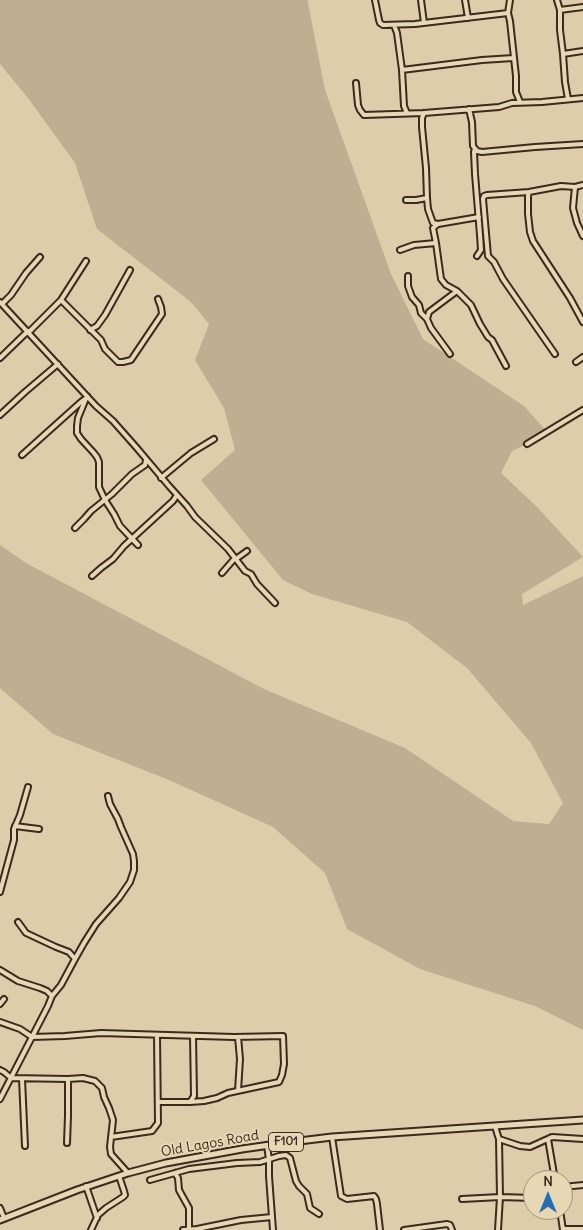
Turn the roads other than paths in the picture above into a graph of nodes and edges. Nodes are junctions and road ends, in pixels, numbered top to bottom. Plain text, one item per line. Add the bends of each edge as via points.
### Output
1 (375, 0) edge
2 (422, 0) edge
3 (465, 0) edge
4 (510, 0) edge
5 (557, 0) edge
6 (583, 6) edge
7 (560, 10) junction
8 (508, 13) junction
9 (468, 18) junction
10 (424, 22) junction
11 (394, 25) junction
12 (583, 51) edge
13 (563, 54) junction
14 (513, 58) junction
15 (402, 70) junction
16 (356, 83) dead end
17 (583, 98) edge
18 (568, 99) junction
19 (520, 102) junction
20 (469, 108) junction
21 (424, 112) junction
22 (407, 113) junction
23 (583, 144) edge
24 (475, 149) junction
25 (583, 185) edge
26 (575, 187) junction
27 (529, 192) junction
28 (427, 198) junction
29 (406, 200) dead end
30 (479, 217) junction
31 (433, 226) junction
32 (583, 236) edge
33 (436, 242) junction
34 (400, 250) dead end
35 (477, 256) dead end
36 (40, 257) dead end
37 (86, 261) dead end
38 (130, 270) dead end
39 (408, 276) dead end
40 (457, 291) junction
41 (158, 299) dead end
42 (61, 300) junction
43 (1, 303) edge
44 (429, 312) junction
45 (421, 313) junction
46 (427, 319) junction
47 (583, 322) edge
48 (90, 330) junction
49 (28, 331) junction
50 (450, 354) dead end
51 (555, 354) dead end
52 (583, 357) edge
53 (0, 358) edge
54 (576, 362) dead end
55 (58, 364) junction
56 (506, 366) dead end
57 (86, 398) junction
58 (583, 410) edge
59 (0, 415) edge
60 (214, 439) dead end
61 (527, 444) dead end
62 (22, 455) dead end
63 (146, 460) junction
64 (144, 465) junction
65 (150, 465) junction
66 (161, 478) junction
67 (177, 495) junction
68 (104, 500) junction
69 (75, 528) dead end
70 (133, 538) junction
71 (138, 545) dead end
72 (247, 551) dead end
73 (235, 558) junction
74 (222, 573) dead end
75 (92, 576) dead end
76 (275, 603) dead end
77 (28, 787) dead end
78 (108, 796) dead end
79 (15, 826) junction
80 (39, 829) dead end
81 (0, 892) edge
82 (18, 922) dead end
83 (76, 959) junction
84 (0, 970) edge
85 (52, 996) junction
86 (4, 999) dead end
87 (0, 1004) edge
88 (0, 1022) edge
89 (157, 1035) junction
90 (193, 1036) junction
91 (32, 1037) junction
92 (238, 1037) junction
93 (0, 1070) edge
94 (11, 1078) junction
95 (22, 1079) junction
96 (68, 1079) junction
97 (238, 1091) junction
98 (0, 1099) edge
99 (158, 1102) junction
100 (190, 1102) junction
101 (583, 1120) edge
102 (495, 1126) junction
103 (111, 1137) junction
104 (332, 1138) junction
105 (499, 1139) junction
106 (548, 1139) junction
107 (583, 1139) edge
108 (67, 1143) dead end
109 (267, 1145) junction
110 (25, 1146) dead end
111 (269, 1160) junction
112 (553, 1170) edge
113 (128, 1173) junction
114 (175, 1173) junction
115 (119, 1176) junction
116 (150, 1180) dead end
117 (86, 1186) junction
118 (500, 1197) junction
119 (523, 1198) edge
120 (462, 1199) dead end
121 (0, 1208) edge
122 (319, 1214) dead end
123 (272, 1217) junction
124 (97, 1218) junction
125 (2, 1219) edge
126 (425, 1228) edge
127 (189, 1229) junction
128 (206, 1229) edge
129 (583, 1229) edge
130 (91, 1230) edge
131 (183, 1230) edge
132 (273, 1230) edge
133 (380, 1230) edge
134 (404, 1230) edge
135 (452, 1230) edge
136 (498, 1230) edge
137 (563, 1230) edge

1 - 11 street via 380,23
2 - 10 street
3 - 9 street
4 - 8 street
5 - 7 street
6 - 7 street
7 - 13 street
8 - 9 street
8 - 14 street
9 - 10 street
10 - 11 street
11 - 15 street
12 - 13 street
13 - 18 street
14 - 15 street
14 - 19 street
15 - 22 street
16 - 22 street via 358,105 364,115
17 - 18 street
18 - 19 street
19 - 20 street
20 - 21 street
20 - 24 street
21 - 22 street
21 - 28 street via 422,127
23 - 24 street via 482,152
24 - 30 street
25 - 26 street
26 - 27 street via 561,186
26 - 32 street via 573,208
27 - 47 street via 528,214 533,241
27 - 51 street via 484,196 488,256
28 - 29 street
28 - 31 street
30 - 31 street
30 - 35 street via 481,250
31 - 33 street
33 - 34 street
33 - 40 street via 441,279
36 - 43 street
37 - 42 street
38 - 48 street via 105,316
39 - 45 street via 408,286
40 - 44 street
40 - 56 street via 471,305
41 - 48 street via 162,314 131,360 118,362
42 - 48 street
42 - 49 street
43 - 49 street
44 - 45 street
44 - 46 street
45 - 46 street
46 - 50 street
49 - 53 street
49 - 55 street
52 - 54 street
55 - 57 street
55 - 59 street
57 - 62 street
57 - 63 street via 113,422
57 - 68 street via 78,418 77,433 99,462 98,480
58 - 61 street
60 - 66 street
63 - 64 street
63 - 65 street
64 - 65 street
64 - 68 street
65 - 66 street
66 - 67 street
67 - 70 street
67 - 73 street
68 - 69 street
68 - 70 street via 120,526
70 - 71 street
70 - 75 street
72 - 73 street
73 - 74 street
73 - 76 street
77 - 79 street
78 - 83 street via 133,854 134,870 130,882 96,924
79 - 80 street
79 - 81 street
82 - 83 street via 26,933 69,952
83 - 85 street
84 - 85 street
85 - 91 street
86 - 87 street
88 - 91 street
89 - 90 street
89 - 91 street via 101,1033
89 - 99 street
90 - 92 street
90 - 100 street via 194,1096
91 - 94 street
92 - 97 street
92 - 97 street via 283,1036 284,1064 279,1082
93 - 94 street
94 - 95 street
94 - 98 street
95 - 96 street
95 - 110 street
96 - 103 street via 95,1081 102,1088 113,1120
96 - 108 street
97 - 100 street
99 - 100 street
99 - 103 street via 159,1120 152,1131
101 - 102 main road, Old Lagos Road / F101
102 - 104 main road, Old Lagos Road / F101
102 - 105 street
103 - 113 street via 111,1154
104 - 109 main road, Old Lagos Road / F101
104 - 133 street via 342,1196 347,1199 374,1196
105 - 106 street via 530,1147
105 - 118 street
106 - 107 street
106 - 112 street
109 - 111 street
109 - 113 main road, Old Lagos Road / F101
111 - 114 street
111 - 122 street via 286,1155 290,1158 296,1181 307,1194 310,1208
111 - 123 street
113 - 115 main road, Old Lagos Road / F101
114 - 116 street
114 - 127 street via 179,1190 189,1208
115 - 117 main road, Old Lagos Road / F101
115 - 124 street via 125,1195
117 - 124 street
117 - 125 main road, Old Lagos Road / F101
118 - 119 street
118 - 120 street
118 - 136 street
121 - 125 street
123 - 128 street via 241,1220
123 - 132 street
124 - 130 street
126 - 134 street
126 - 135 street via 447,1224
127 - 128 street
127 - 131 street
129 - 137 street

